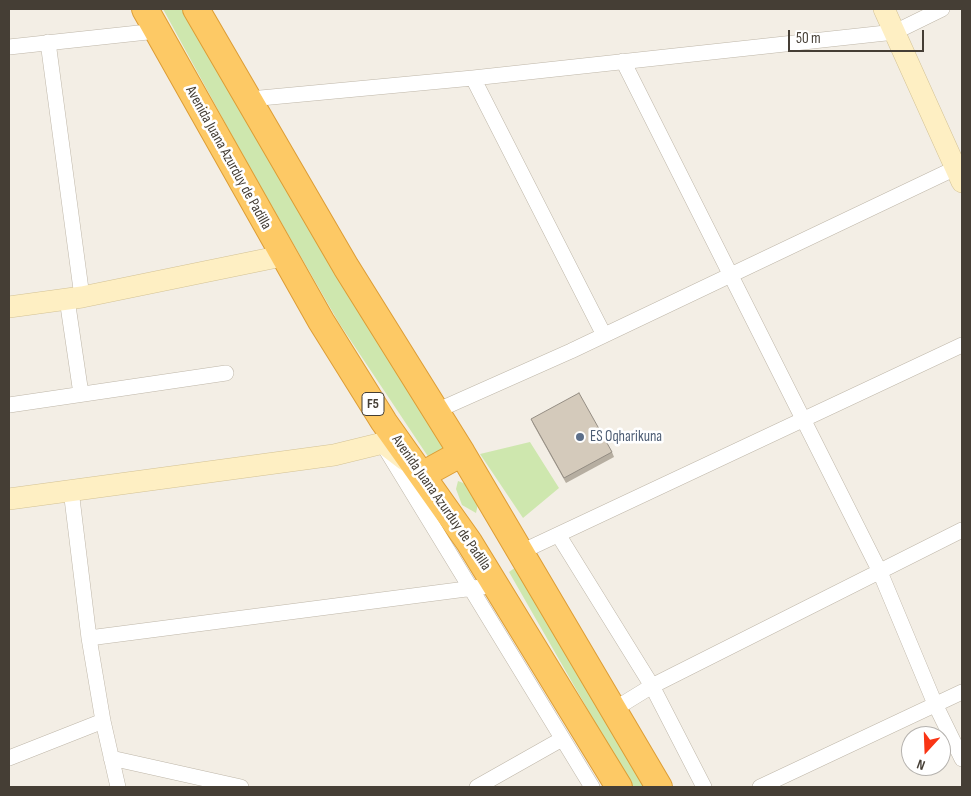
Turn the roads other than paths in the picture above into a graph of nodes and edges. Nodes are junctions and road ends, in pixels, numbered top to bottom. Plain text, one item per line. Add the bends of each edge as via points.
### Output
1 (196, 9) edge
2 (884, 9) edge
3 (942, 9) edge
4 (151, 20) edge
5 (895, 32) junction
6 (48, 42) junction
7 (9, 47) edge
8 (623, 61) junction
9 (473, 78) junction
10 (250, 99) junction
11 (960, 171) edge
12 (282, 256) junction
13 (731, 274) junction
14 (75, 298) junction
15 (9, 308) edge
16 (604, 335) junction
17 (962, 345) edge
18 (226, 373) dead end
19 (81, 394) junction
20 (9, 405) edge
21 (436, 411) junction
22 (805, 419) junction
23 (383, 443) junction
24 (462, 453) junction
25 (422, 475) junction
26 (71, 490) junction
27 (9, 499) edge
28 (504, 523) junction
29 (962, 530) edge
30 (559, 536) junction
31 (469, 542) junction
32 (521, 552) junction
33 (880, 572) junction
34 (497, 585) junction
35 (469, 587) junction
36 (89, 638) junction
37 (652, 686) junction
38 (962, 692) edge
39 (935, 704) junction
40 (613, 710) junction
41 (103, 721) junction
42 (562, 739) junction
43 (9, 758) edge
44 (111, 758) junction
45 (962, 759) edge
46 (118, 787) edge
47 (241, 787) edge
48 (477, 787) edge
49 (592, 787) edge
50 (619, 787) edge
51 (659, 787) edge
52 (704, 787) edge
53 (760, 787) edge

1 - 10 highway
2 - 5 street
3 - 5 street
4 - 6 street
4 - 12 highway, Avenida Juana Azurduy de Padilla / F5
5 - 8 street
5 - 11 street
6 - 7 street
6 - 14 street
8 - 9 street
8 - 13 street
9 - 10 street
9 - 16 street
10 - 21 highway via 346,267
11 - 13 street
12 - 14 street
12 - 25 highway, Avenida Juana Azurduy de Padilla / F5 via 384,422
13 - 16 street
13 - 22 street
14 - 15 street
14 - 19 street
16 - 21 street
17 - 22 street
18 - 19 street
19 - 20 street
21 - 24 highway
22 - 30 street
22 - 33 street
23 - 25 street
23 - 26 street via 334,455
23 - 35 street
24 - 25 highway
24 - 28 highway
25 - 31 highway, Avenida Juana Azurduy de Padilla / F5
26 - 27 street
26 - 36 street
28 - 31 highway
28 - 32 highway
29 - 33 street
30 - 32 street
30 - 37 street
31 - 34 highway, Avenida Juana Azurduy de Padilla / F5
32 - 40 highway
33 - 37 street
33 - 39 street
34 - 35 street
34 - 50 highway, Avenida Juana Azurduy de Padilla / F5
35 - 36 street
35 - 42 street
36 - 41 street
37 - 40 street
37 - 52 street
38 - 39 street
39 - 45 street
39 - 53 street
40 - 51 highway
41 - 43 street
41 - 44 street
42 - 48 street
42 - 49 street
44 - 46 street
44 - 47 street

